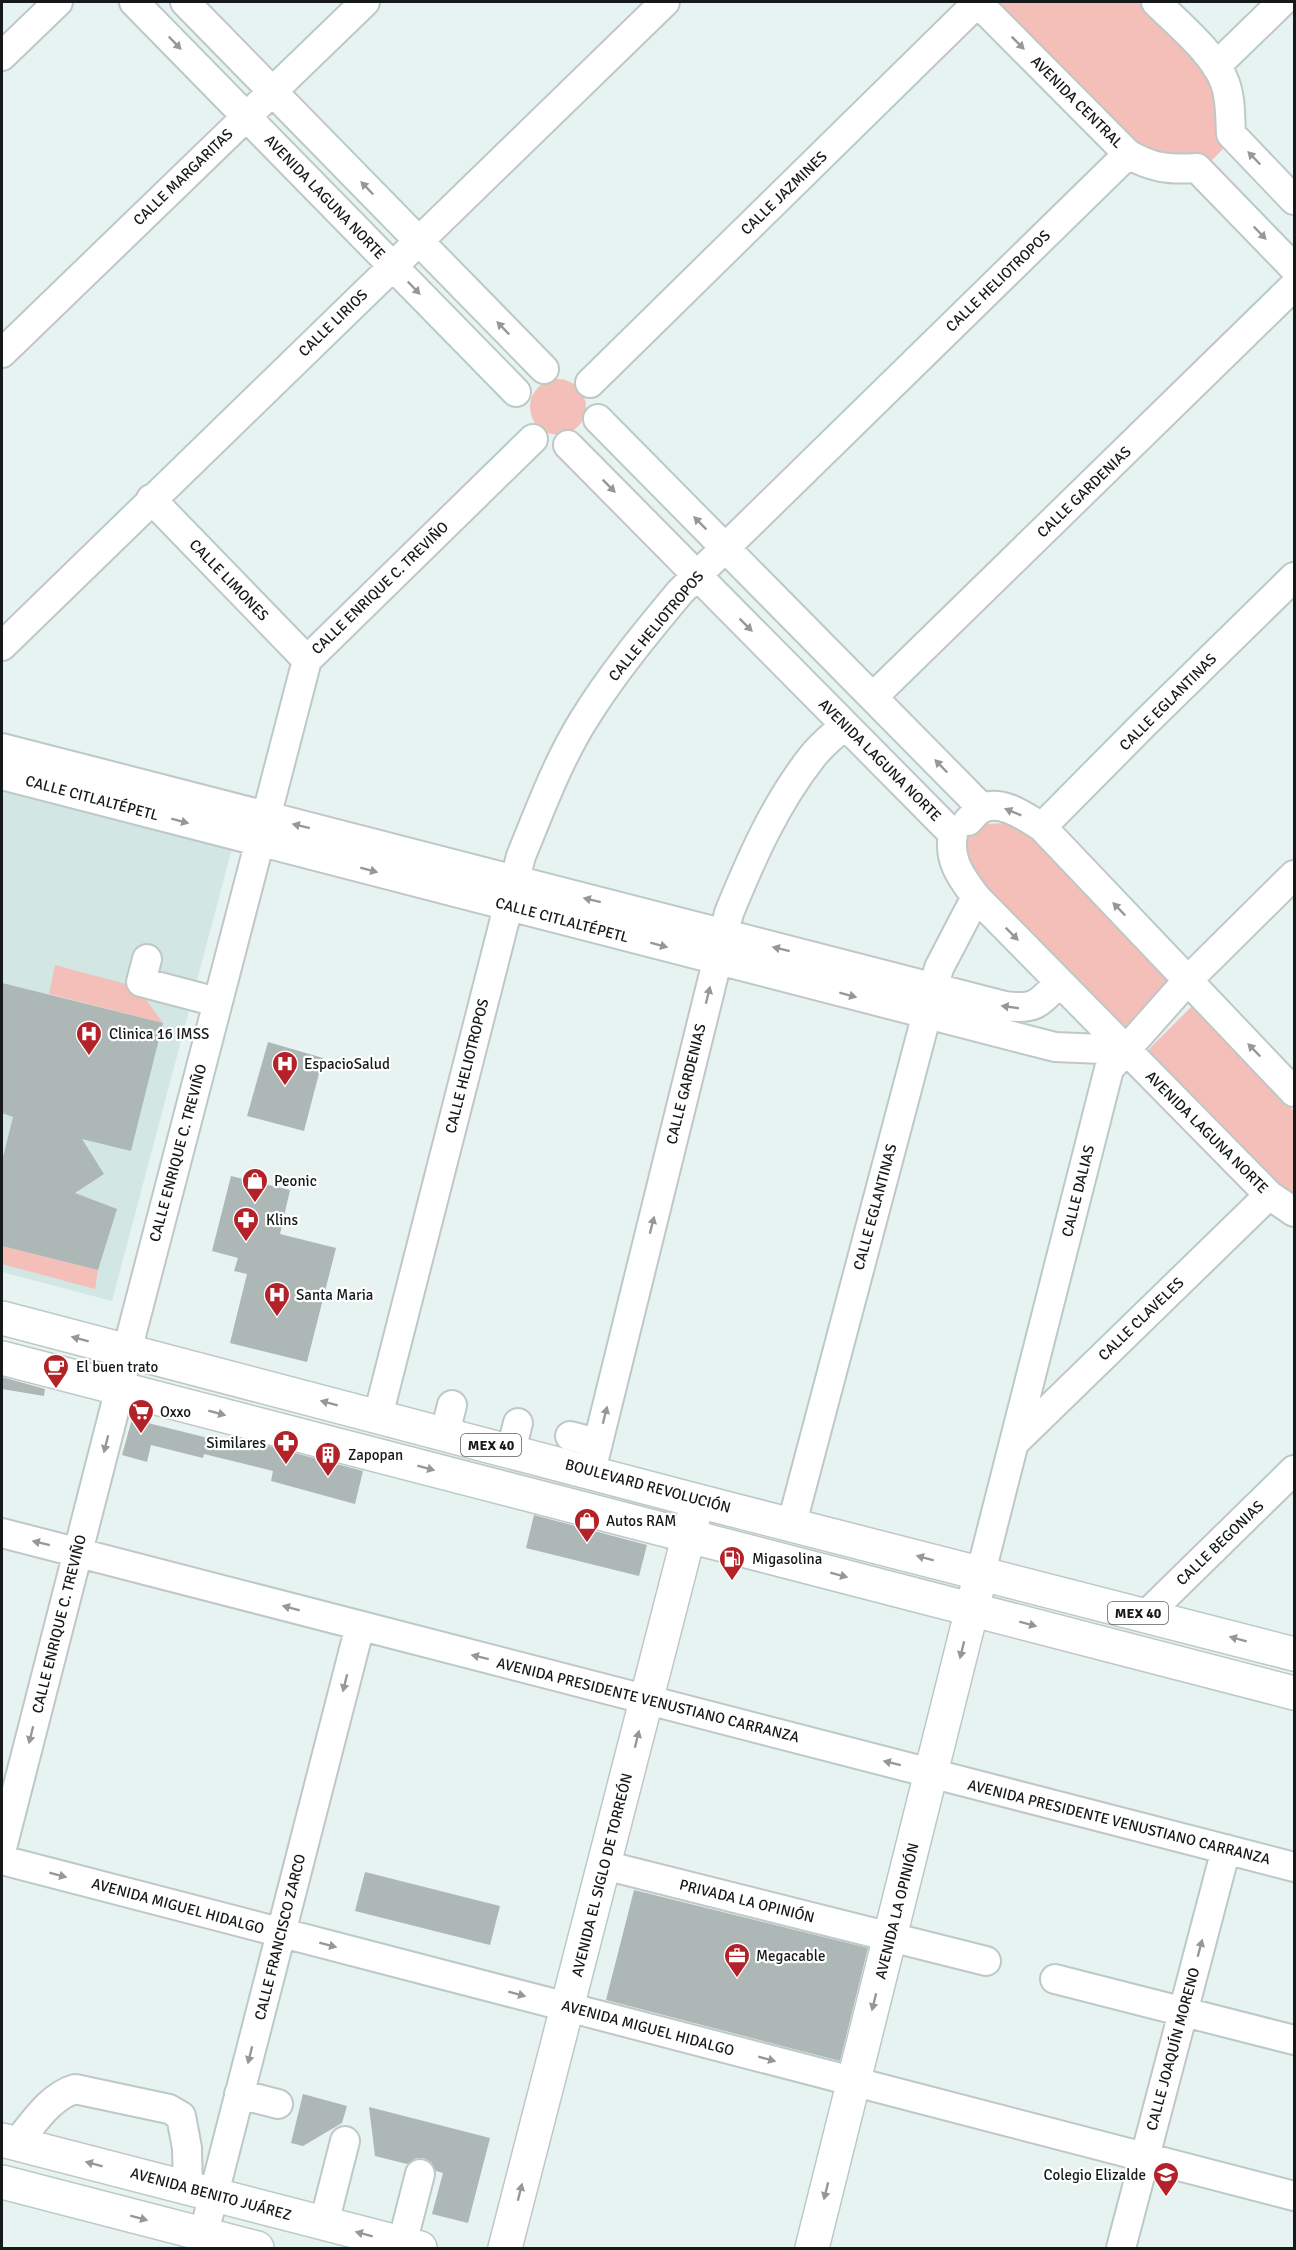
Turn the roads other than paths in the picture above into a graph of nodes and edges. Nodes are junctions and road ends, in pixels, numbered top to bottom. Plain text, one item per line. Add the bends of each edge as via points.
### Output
1 (58, 2) edge
2 (134, 2) edge
3 (184, 2) edge
4 (365, 2) edge
5 (664, 2) edge
6 (978, 2) edge
7 (1156, 2) edge
8 (1282, 2) edge
9 (2, 56) edge
10 (1216, 66) junction
11 (272, 91) junction
12 (246, 116) junction
13 (1231, 134) junction
14 (1128, 154) junction
15 (1197, 168) junction
16 (1294, 200) edge
17 (418, 241) junction
18 (393, 265) junction
19 (1294, 268) edge
20 (1294, 286) edge
21 (2, 353) edge
22 (544, 369) junction
23 (590, 383) junction
24 (516, 392) junction
25 (598, 419) junction
26 (532, 439) junction
27 (568, 445) junction
28 (151, 499) junction
29 (725, 548) junction
30 (697, 575) junction
31 (1294, 577) edge
32 (2, 646) edge
33 (307, 660) junction
34 (873, 697) junction
35 (845, 725) junction
36 (2, 748) edge
37 (2, 775) edge
38 (982, 808) junction
39 (1042, 827) junction
40 (263, 829) junction
41 (953, 834) junction
42 (1294, 875) edge
43 (511, 893) junction
44 (976, 897) junction
45 (720, 947) junction
46 (147, 959) dead end
47 (1187, 981) junction
48 (1059, 982) junction
49 (930, 1001) junction
50 (217, 1002) junction
51 (1126, 1050) junction
52 (1294, 1092) edge
53 (1269, 1195) junction
54 (1294, 1212) edge
55 (2, 1318) edge
56 (127, 1351) junction
57 (2, 1358) edge
58 (120, 1388) junction
59 (388, 1399) junction
60 (570, 1436) dead end
61 (1014, 1443) junction
62 (595, 1457) junction
63 (1294, 1470) edge
64 (698, 1501) junction
65 (792, 1523) junction
66 (2, 1533) edge
67 (689, 1536) junction
68 (78, 1553) junction
69 (981, 1572) junction
70 (972, 1610) junction
71 (1146, 1615) junction
72 (360, 1626) junction
73 (1294, 1654) edge
74 (1294, 1693) edge
75 (647, 1700) junction
76 (931, 1773) junction
77 (2, 1848) edge
78 (1226, 1850) junction
79 (2, 1860) edge
80 (604, 1865) junction
81 (1294, 1867) edge
82 (281, 1933) junction
83 (890, 1937) junction
84 (986, 1961) dead end
85 (1055, 1979) dead end
86 (567, 2007) junction
87 (1183, 2011) junction
88 (1294, 2040) edge
89 (854, 2082) junction
90 (239, 2094) junction
91 (278, 2104) dead end
92 (345, 2141) dead end
93 (9, 2142) edge
94 (1145, 2157) junction
95 (420, 2175) dead end
96 (2, 2182) edge
97 (201, 2192) junction
98 (1294, 2196) edge
99 (324, 2223) junction
100 (202, 2242) edge
101 (411, 2246) edge
102 (257, 2248) edge
103 (506, 2248) edge
104 (812, 2248) edge
105 (1121, 2248) edge

1 - 9 street
2 -> 12 street, AVENIDA LAGUNA NORTE
3 - 11 street
4 - 11 street, CALLE MARGARITAS
5 - 17 street, CALLE LIRIOS
6 -> 14 street, AVENIDA CENTRAL
6 - 23 street, CALLE JAZMINES
7 - 10 street
8 - 10 street
10 - 13 street via 1225,82
11 - 12 street, CALLE MARGARITAS
17 -> 11 street
12 - 18 street, AVENIDA LAGUNA NORTE
12 - 21 street, CALLE MARGARITAS
13 - 15 street via 1225,150 1211,164
16 -> 13 street
14 - 15 street, AVENIDA CENTRAL via 1144,164 1173,170
14 - 29 street, CALLE HELIOTROPOS
15 -> 19 street
17 - 18 street, CALLE LIRIOS
22 -> 17 street
18 -> 24 street, AVENIDA LAGUNA NORTE
18 - 28 street, CALLE LIRIOS
20 - 34 street, CALLE GARDENIAS
22 - 23 street via 568,368
22 - 24 street
23 - 25 street
24 - 26 street via 521,425
25 - 27 street via 579,440
29 -> 25 street
26 - 27 street via 548,445
26 - 33 street, CALLE ENRIQUE C. TREVIÑO
27 -> 30 street, AVENIDA LAGUNA NORTE
28 - 32 street, CALLE LIRIOS
28 - 33 street, CALLE LIMONES
29 - 30 street, CALLE HELIOTROPOS
29 - 34 street
30 -> 35 street, AVENIDA LAGUNA NORTE
30 - 43 street, CALLE HELIOTROPOS via 624,661 582,721 521,855
31 - 39 street, CALLE EGLANTINAS
33 - 40 street, CALLE ENRIQUE C. TREVIÑO
38 -> 34 street
35 - 41 street, AVENIDA LAGUNA NORTE
35 - 45 street, CALLE GARDENIAS via 813,756 752,855
36 - 40 street, CALLE CITLALTÉPETL
37 -> 40 street, CALLE CITLALTÉPETL
39 -> 38 street via 1017,812 994,805
38 - 41 street
47 -> 39 street
40 - 43 street, CALLE CITLALTÉPETL
40 - 50 street, CALLE ENRIQUE C. TREVIÑO
41 - 44 street, AVENIDA LAGUNA NORTE via 951,846 957,871
42 - 47 street, CALLE DALIAS
43 - 45 street, CALLE CITLALTÉPETL
43 - 59 street, CALLE HELIOTROPOS
44 -> 48 street, AVENIDA LAGUNA NORTE
44 - 49 street, CALLE EGLANTINAS via 939,968
45 - 49 street, CALLE CITLALTÉPETL
62 -> 45 street, CALLE GARDENIAS
46 - 50 street via 141,982
47 - 51 street, CALLE DALIAS
52 -> 47 street
48 -> 49 street, CALLE CITLALTÉPETL via 1030,1007
48 - 51 street, AVENIDA LAGUNA NORTE
49 - 51 street, CALLE CITLALTÉPETL via 1055,1047
49 - 65 street, CALLE EGLANTINAS
50 - 56 street, CALLE ENRIQUE C. TREVIÑO
51 - 53 street, AVENIDA LAGUNA NORTE
51 - 61 street, CALLE DALIAS via 1110,1069
53 - 54 street, AVENIDA LAGUNA NORTE
53 - 61 street, CALLE CLAVELES
56 -> 55 main road, BOULEVARD REVOLUCIÓN / MEX 40
56 - 58 street, CALLE ENRIQUE C. TREVIÑO
59 -> 56 main road, BOULEVARD REVOLUCIÓN / MEX 40
57 - 58 main road, MEX 40
58 -> 67 main road, MEX 40
58 -> 68 street, CALLE ENRIQUE C. TREVIÑO
59 - 62 main road, BOULEVARD REVOLUCIÓN / MEX 40
60 - 62 street
61 - 69 street, CALLE DALIAS
62 - 64 main road, BOULEVARD REVOLUCIÓN / MEX 40
63 - 71 street, CALLE BEGONIAS
64 - 65 main road, BOULEVARD REVOLUCIÓN / MEX 40
64 - 67 main road, AVENIDA EL SIGLO DE TORREÓN
69 -> 65 main road, BOULEVARD REVOLUCIÓN / MEX 40
68 -> 66 street, AVENIDA PRESIDENTE VENUSTIANO CARRANZA
67 -> 70 main road, MEX 40
67 - 75 main road, AVENIDA EL SIGLO DE TORREÓN
72 -> 68 street, AVENIDA PRESIDENTE VENUSTIANO CARRANZA
68 -> 77 street, CALLE ENRIQUE C. TREVIÑO
69 - 70 main road, AVENIDA LA OPINIÓN
69 - 71 main road, BOULEVARD REVOLUCIÓN / MEX 40
70 -> 74 main road, MEX 40
70 -> 76 main road, AVENIDA LA OPINIÓN
73 -> 71 main road, BOULEVARD REVOLUCIÓN / MEX 40
75 -> 72 street, AVENIDA PRESIDENTE VENUSTIANO CARRANZA
72 -> 82 street, CALLE FRANCISCO ZARCO
76 -> 75 street, AVENIDA PRESIDENTE VENUSTIANO CARRANZA
80 -> 75 main road, AVENIDA EL SIGLO DE TORREÓN
76 - 78 street, AVENIDA PRESIDENTE VENUSTIANO CARRANZA
76 - 83 main road, AVENIDA LA OPINIÓN
78 - 81 street, AVENIDA PRESIDENTE VENUSTIANO CARRANZA
87 -> 78 street, CALLE JOAQUÍN MORENO
79 -> 82 street, AVENIDA MIGUEL HIDALGO
80 - 83 street, PRIVADA LA OPINIÓN
80 - 86 main road, AVENIDA EL SIGLO DE TORREÓN
82 -> 86 street, AVENIDA MIGUEL HIDALGO
82 -> 90 street, CALLE FRANCISCO ZARCO
83 - 84 street, PRIVADA LA OPINIÓN
83 -> 89 main road, AVENIDA LA OPINIÓN
85 - 87 street
86 -> 89 street, AVENIDA MIGUEL HIDALGO
103 -> 86 main road, AVENIDA EL SIGLO DE TORREÓN
87 - 88 street
87 - 94 street, CALLE JOAQUÍN MORENO
89 - 94 street, AVENIDA MIGUEL HIDALGO
89 -> 104 main road, AVENIDA LA OPINIÓN
90 - 91 street
90 - 97 street, CALLE FRANCISCO ZARCO
92 - 99 street
97 -> 93 main road, AVENIDA BENITO JUÁREZ
93 - 97 street via 50,2103 75,2089 169,2109 181,2116
94 - 98 street, AVENIDA MIGUEL HIDALGO
94 - 105 street, CALLE JOAQUÍN MORENO
95 - 101 street
96 -> 100 main road
97 - 99 main road, AVENIDA BENITO JUÁREZ
97 - 100 street, CALLE FRANCISCO ZARCO
101 -> 99 main road, AVENIDA BENITO JUÁREZ
100 - 102 main road

